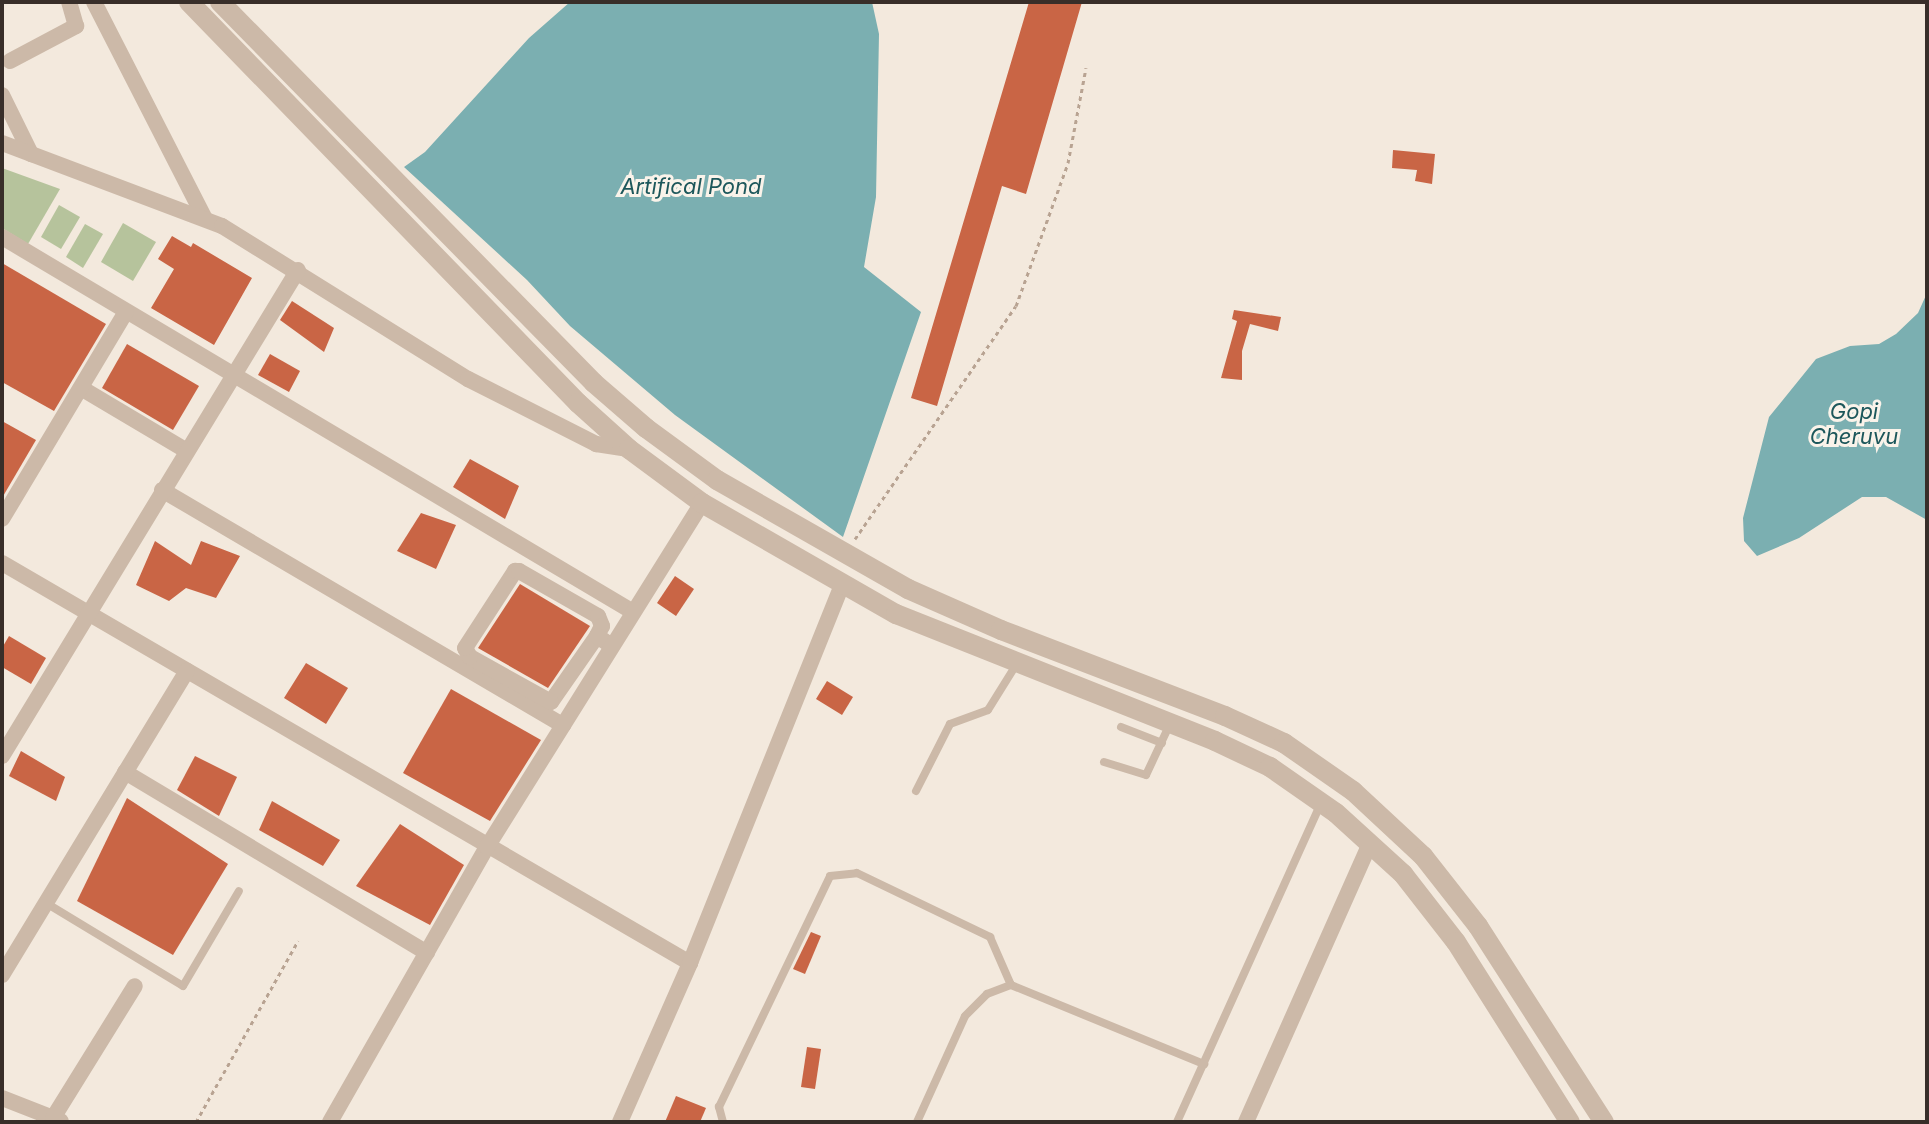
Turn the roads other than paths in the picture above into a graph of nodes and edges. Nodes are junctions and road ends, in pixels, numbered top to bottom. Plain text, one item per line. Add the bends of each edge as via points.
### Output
1 (69, 2) edge
2 (189, 2) edge
3 (220, 2) edge
4 (96, 8) edge
5 (76, 26) junction
6 (10, 61) dead end
7 (2, 95) edge
8 (2, 143) edge
9 (31, 154) junction
10 (205, 219) junction
11 (2, 237) edge
12 (298, 270) junction
13 (126, 312) junction
14 (234, 378) junction
15 (81, 388) junction
16 (646, 428) junction
17 (629, 449) junction
18 (187, 451) junction
19 (162, 490) junction
20 (702, 503) junction
21 (2, 519) edge
22 (2, 563) edge
23 (842, 585) junction
24 (633, 612) junction
25 (87, 613) junction
26 (604, 641) junction
27 (1016, 665) junction
28 (187, 671) junction
29 (566, 683) junction
30 (583, 692) junction
31 (1170, 723) junction
32 (563, 725) junction
33 (1121, 727) dead end
34 (1162, 743) junction
35 (2, 756) edge
36 (1104, 762) dead end
37 (125, 772) junction
38 (1333, 778) junction
39 (916, 791) dead end
40 (1321, 802) junction
41 (1370, 843) junction
42 (487, 847) junction
43 (239, 891) dead end
44 (46, 903) junction
45 (427, 953) junction
46 (690, 963) junction
47 (2, 975) edge
48 (1011, 985) junction
49 (135, 986) dead end
50 (1204, 1064) junction
51 (2, 1098) edge
52 (58, 1120) edge
53 (330, 1122) edge
54 (620, 1122) edge
55 (723, 1122) edge
56 (917, 1122) edge
57 (1177, 1122) edge
58 (1246, 1122) edge
59 (1570, 1122) edge
60 (1604, 1122) edge

1 - 5 street
2 - 17 street via 524,349
3 - 16 street via 532,321
4 - 5 street
4 - 10 street
5 - 6 street
7 - 9 street
8 - 9 street
9 - 10 street
10 - 12 street
11 - 13 street
12 - 14 street
12 - 17 street via 468,379 596,444
13 - 14 street
13 - 15 street
14 - 18 street
14 - 24 street
15 - 18 street
15 - 21 street
16 - 17 street
16 - 38 street via 717,480 908,589 1225,716 1284,743
17 - 20 street
18 - 19 street
19 - 25 street
19 - 32 street
20 - 23 street
20 - 24 street
22 - 25 street
23 - 27 street
23 - 46 street
24 - 26 street
25 - 28 street
25 - 35 street
26 - 29 street
26 - 29 street via 598,616 515,571 465,648 470,657 546,702 555,700
26 - 30 street
27 - 31 street
27 - 39 lane via 988,710 950,724
28 - 37 street
28 - 42 street
29 - 30 street
30 - 32 street
31 - 34 lane
31 - 40 street via 1270,767
32 - 42 street
33 - 34 lane
34 - 36 lane via 1146,775
37 - 44 street
37 - 45 street
38 - 40 street
38 - 60 street via 1423,856 1478,926
40 - 41 street
40 - 50 lane
41 - 58 street
41 - 59 street via 1403,874 1456,942
42 - 45 street
42 - 46 street
43 - 44 lane via 183,986
44 - 47 street
45 - 53 street
46 - 54 street
48 - 50 lane
48 - 55 lane via 990,937 857,873 830,876 719,1107
48 - 56 lane via 987,994 965,1016
49 - 52 street
50 - 57 lane
51 - 52 street

